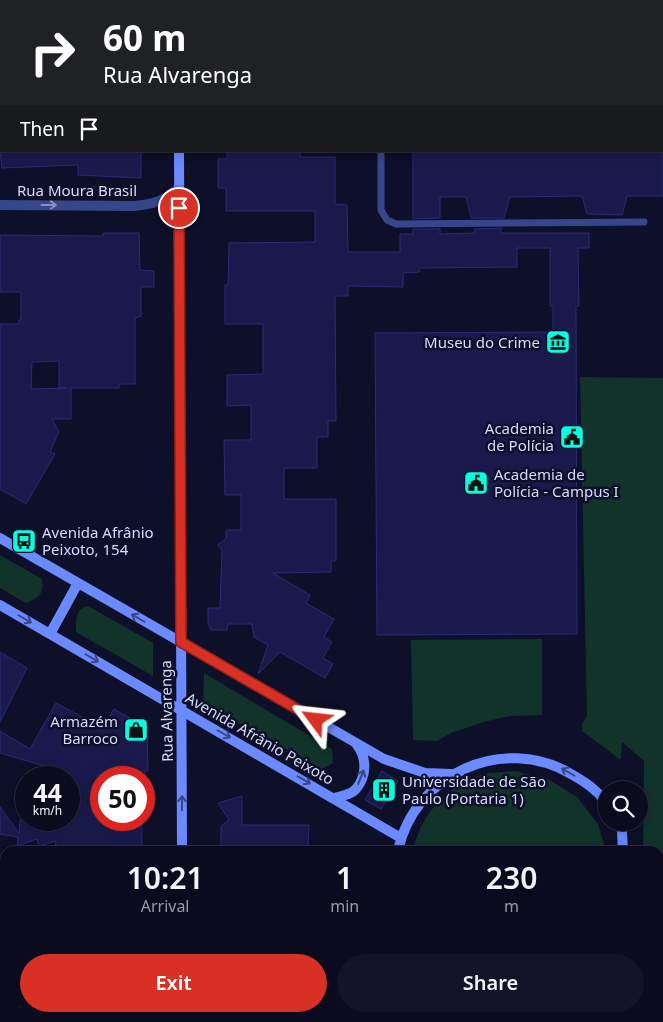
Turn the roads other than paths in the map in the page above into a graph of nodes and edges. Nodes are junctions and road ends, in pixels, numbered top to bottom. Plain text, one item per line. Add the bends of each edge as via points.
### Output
1 (179, 152) edge
2 (381, 152) edge
3 (179, 188) junction
4 (0, 205) edge
5 (644, 222) dead end
6 (0, 538) edge
7 (78, 583) junction
8 (0, 605) edge
9 (50, 634) junction
10 (181, 642) junction
11 (182, 710) junction
12 (355, 743) junction
13 (451, 774) junction
14 (598, 794) edge
15 (334, 798) junction
16 (622, 831) edge
17 (401, 838) junction
18 (182, 846) edge
19 (399, 846) edge
20 (623, 846) edge

1 - 3 main road, Rua Alvarenga
2 - 5 lane via 381,210 387,220 396,224
4 -> 3 street, Rua Moura Brasil via 134,206 155,204
3 - 10 main road, Rua Alvarenga
6 - 7 main road
7 - 9 main road
10 -> 7 main road
8 -> 9 main road, Avenida Afrânio Peixoto
9 -> 11 main road, Avenida Afrânio Peixoto
10 - 11 main road, Rua Alvarenga
10 - 12 main road
11 -> 15 main road, Avenida Afrânio Peixoto
18 -> 11 main road, Rua Alvarenga
12 - 13 main road via 384,760 410,769
15 -> 12 main road via 356,789 363,772 363,753
14 -> 13 main road via 555,764 525,758 493,759
13 - 17 main road via 420,801
15 - 17 main road, Avenida Afrânio Peixoto
16 - 20 main road
17 - 19 main road

